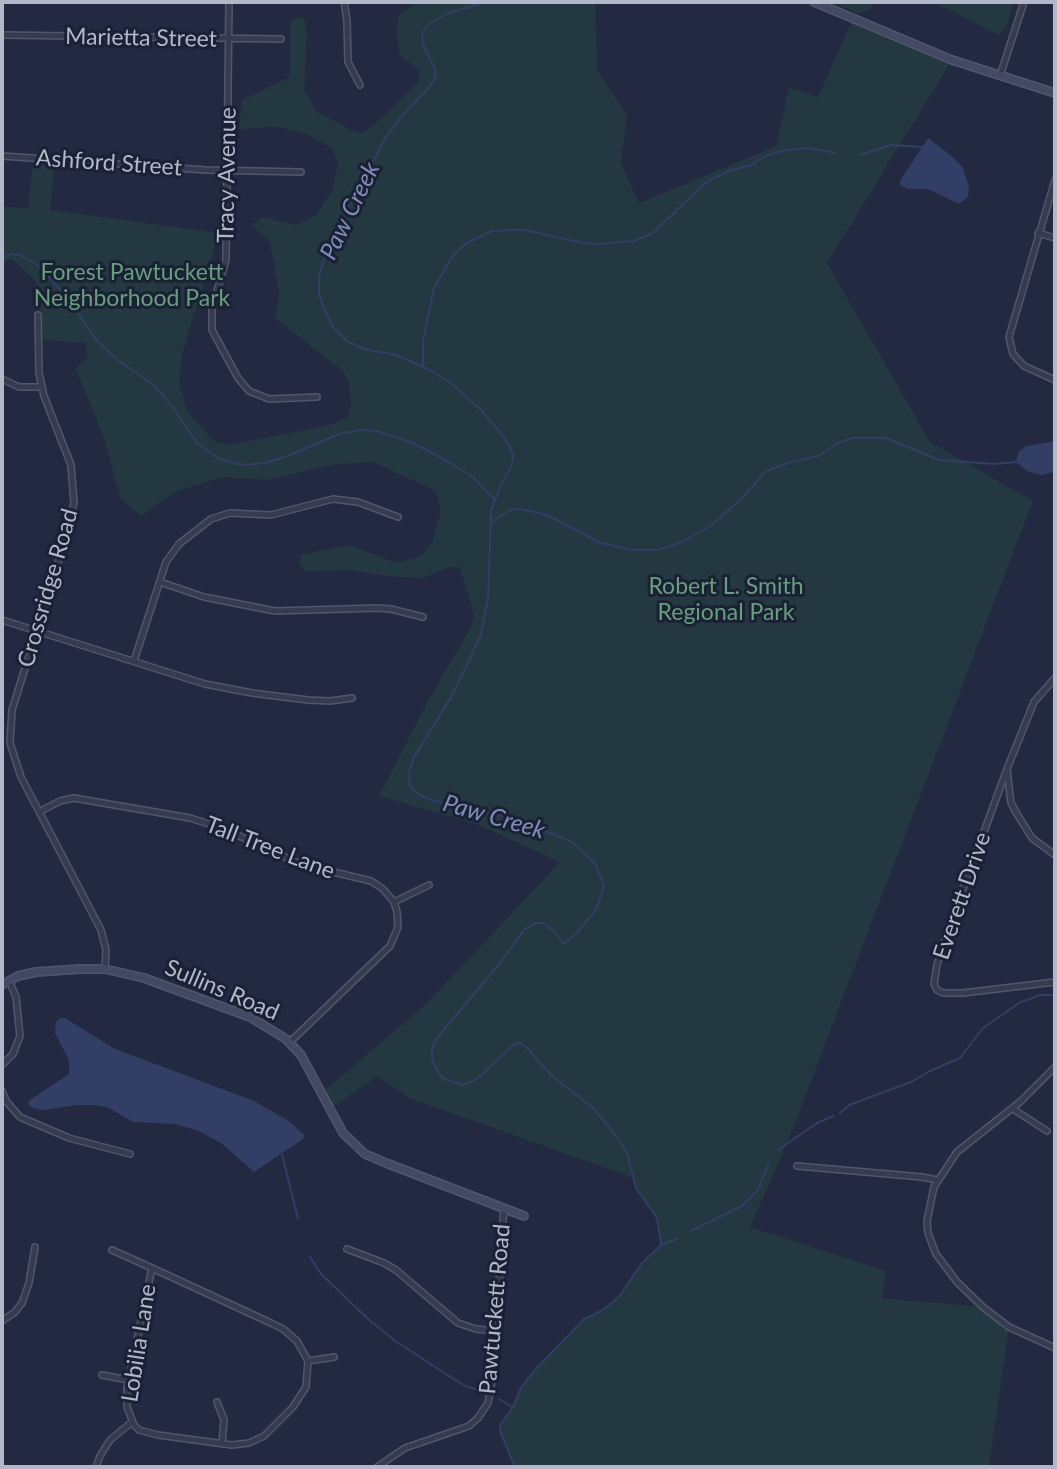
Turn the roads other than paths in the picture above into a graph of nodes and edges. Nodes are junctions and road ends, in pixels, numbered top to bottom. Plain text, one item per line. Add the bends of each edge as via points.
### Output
1 (229, 2) edge
2 (344, 2) edge
3 (814, 2) edge
4 (1024, 2) edge
5 (2, 35) edge
6 (281, 39) dead end
7 (229, 40) junction
8 (1000, 76) junction
9 (360, 85) dead end
10 (1055, 93) edge
11 (2, 156) edge
12 (227, 171) junction
13 (301, 172) dead end
14 (1055, 180) edge
15 (1038, 233) junction
16 (1055, 238) edge
17 (38, 315) dead end
18 (2, 379) edge
19 (1055, 380) edge
20 (42, 387) junction
21 (317, 397) dead end
22 (398, 517) dead end
23 (160, 582) junction
24 (424, 617) dead end
25 (2, 620) edge
26 (36, 631) junction
27 (134, 661) junction
28 (1055, 678) edge
29 (352, 698) dead end
30 (2, 726) edge
31 (10, 726) junction
32 (1007, 769) junction
33 (39, 812) junction
34 (1055, 855) edge
35 (429, 885) dead end
36 (394, 902) junction
37 (104, 969) junction
38 (1055, 982) edge
39 (5, 983) edge
40 (290, 1042) junction
41 (2, 1065) edge
42 (1055, 1068) edge
43 (2, 1091) edge
44 (1013, 1108) junction
45 (1047, 1131) dead end
46 (130, 1154) dead end
47 (797, 1167) dead end
48 (937, 1180) junction
49 (504, 1208) junction
50 (524, 1216) dead end
51 (35, 1247) dead end
52 (347, 1249) dead end
53 (112, 1250) dead end
54 (152, 1268) junction
55 (2, 1321) edge
56 (495, 1331) junction
57 (1055, 1348) edge
58 (334, 1357) dead end
59 (308, 1361) junction
60 (102, 1375) dead end
61 (129, 1380) junction
62 (217, 1402) dead end
63 (132, 1422) junction
64 (222, 1444) junction
65 (96, 1467) edge
66 (377, 1467) edge

1 - 7 street, Tracy Avenue
2 - 9 street via 348,62
3 - 8 street
4 - 8 street
5 - 7 street, Marietta Street
6 - 7 street, Marietta Street
7 - 12 street, Tracy Avenue
8 - 10 street
11 - 12 street, Ashford Street
12 - 13 street, Ashford Street
12 - 21 street, Tracy Avenue via 226,260 211,314 214,334 238,378 255,395
14 - 15 street
15 - 16 street
15 - 19 street via 1009,337 1013,354 1024,366
17 - 20 street, Crossridge Road
18 - 20 street via 19,387
20 - 26 street, Crossridge Road via 68,454 74,492 71,518
22 - 23 street via 358,502 333,499 271,515 223,514 179,544 166,562
23 - 24 street via 204,597 275,611 377,608
23 - 27 street
25 - 26 street
26 - 27 street
26 - 31 street, Crossridge Road
27 - 29 street via 205,684 252,693 330,701
28 - 32 street via 1034,702
30 - 31 street
31 - 33 street, Crossridge Road via 15,764
32 - 34 street via 1017,814 1032,838
32 - 38 street, Everett Drive via 945,939 934,984 943,993 963,993
33 - 36 street, Tall Tree Lane via 74,798 190,818 300,864 371,881
33 - 37 street, Crossridge Road via 102,930
35 - 36 street
36 - 40 street via 398,927 390,946
37 - 39 street, Sullins Road via 36,972
37 - 40 street, Sullins Road via 152,981 250,1017
39 - 41 street via 16,997 20,1036 13,1054
40 - 49 street, Sullins Road via 314,1074 337,1124 357,1147 386,1163
42 - 44 street
43 - 46 street via 20,1117 69,1138
44 - 45 street
44 - 48 street via 957,1152
47 - 48 street
48 - 57 street via 927,1221 931,1243 946,1269 995,1317
49 - 50 street, Sullins Road
49 - 56 street, Pawtuckett Road
51 - 55 street via 26,1294 15,1312
52 - 56 street via 396,1270 457,1323
53 - 54 street, Lobilia Lane
54 - 59 street, Lobilia Lane via 283,1329 297,1341
54 - 61 street, Lobilia Lane
56 - 66 street, Pawtuckett Road via 490,1398 478,1418 463,1429 405,1448
58 - 59 street
59 - 64 street, Lobilia Lane via 303,1392 276,1426 249,1443
60 - 61 street
61 - 63 street, Lobilia Lane via 127,1407
62 - 64 street via 224,1420
63 - 64 street, Lobilia Lane via 147,1433
63 - 65 street via 110,1440

